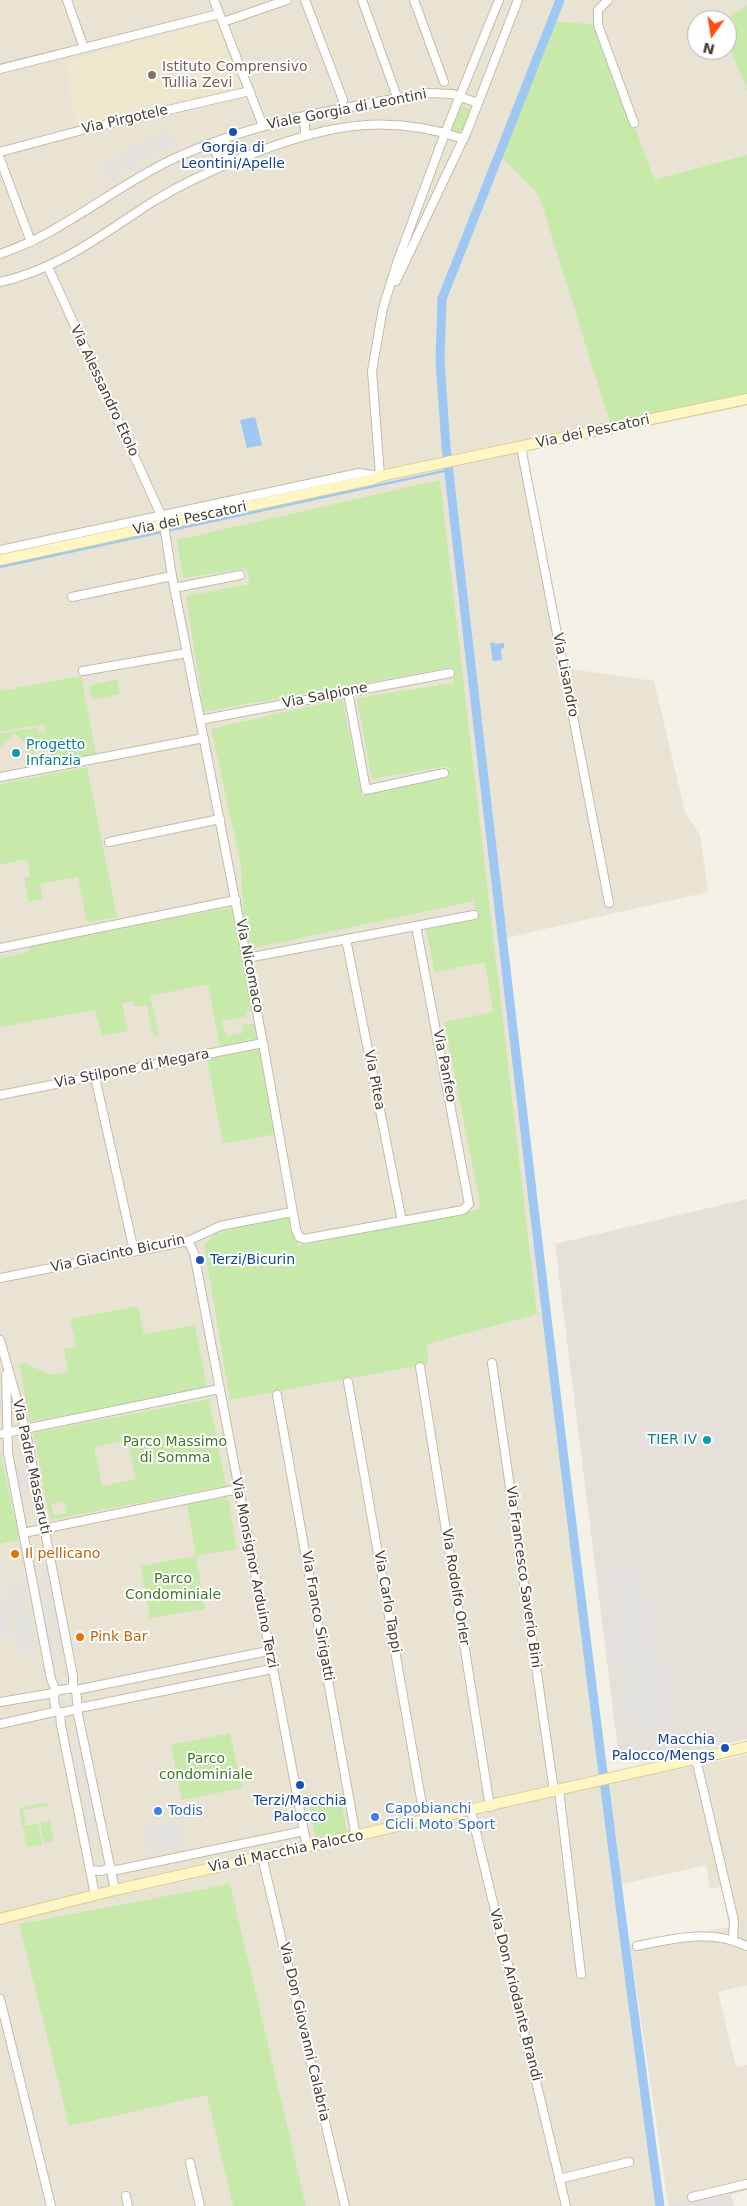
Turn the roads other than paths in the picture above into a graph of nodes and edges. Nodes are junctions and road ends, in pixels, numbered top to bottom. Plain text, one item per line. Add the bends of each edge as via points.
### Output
1 (67, 0) edge
2 (214, 0) edge
3 (287, 0) edge
4 (305, 0) edge
5 (362, 0) edge
6 (414, 0) edge
7 (499, 0) edge
8 (518, 0) edge
9 (608, 0) edge
10 (219, 14) junction
11 (223, 22) junction
12 (84, 48) junction
13 (0, 69) edge
14 (444, 82) dead end
15 (250, 91) junction
16 (396, 94) dead end
17 (460, 96) junction
18 (343, 100) dead end
19 (478, 103) junction
20 (297, 117) junction
21 (634, 123) dead end
22 (263, 126) junction
23 (445, 133) junction
24 (305, 135) junction
25 (226, 138) junction
26 (464, 139) junction
27 (207, 145) junction
28 (0, 152) edge
29 (0, 159) edge
30 (232, 162) junction
31 (220, 167) junction
32 (32, 242) junction
33 (0, 254) edge
34 (48, 267) junction
35 (0, 282) edge
36 (383, 308) junction
37 (747, 399) edge
38 (521, 448) junction
39 (380, 476) junction
40 (164, 526) junction
41 (0, 550) edge
42 (0, 560) edge
43 (240, 575) dead end
44 (172, 576) junction
45 (174, 588) junction
46 (72, 597) dead end
47 (187, 653) junction
48 (83, 671) dead end
49 (450, 673) dead end
50 (348, 692) junction
51 (200, 720) junction
52 (204, 738) junction
53 (444, 773) dead end
54 (0, 778) edge
55 (220, 819) junction
56 (109, 842) dead end
57 (236, 900) junction
58 (609, 902) dead end
59 (474, 915) dead end
60 (416, 926) junction
61 (346, 939) junction
62 (0, 948) edge
63 (247, 958) junction
64 (264, 1043) junction
65 (95, 1077) junction
66 (0, 1095) edge
67 (469, 1206) joint
68 (292, 1212) junction
69 (402, 1221) junction
70 (188, 1241) junction
71 (134, 1251) junction
72 (0, 1278) edge
73 (0, 1340) edge
74 (492, 1363) dead end
75 (6, 1366) junction
76 (420, 1367) dead end
77 (348, 1382) dead end
78 (219, 1389) junction
79 (277, 1395) dead end
80 (25, 1428) junction
81 (3, 1433) edge
82 (238, 1489) junction
83 (45, 1529) junction
84 (24, 1533) junction
85 (268, 1651) junction
86 (272, 1670) junction
87 (74, 1690) junction
88 (55, 1694) junction
89 (0, 1702) edge
90 (77, 1709) junction
91 (58, 1711) junction
92 (0, 1724) edge
93 (747, 1747) edge
94 (696, 1759) junction
95 (556, 1791) junction
96 (490, 1807) junction
97 (471, 1811) junction
98 (425, 1822) junction
99 (304, 1831) junction
100 (356, 1837) junction
101 (307, 1847) junction
102 (262, 1857) junction
103 (112, 1869) junction
104 (90, 1870) junction
105 (115, 1890) junction
106 (95, 1895) junction
107 (0, 1919) edge
108 (732, 1940) junction
109 (637, 1946) dead end
110 (747, 1946) edge
111 (581, 1974) dead end
112 (0, 1999) edge
113 (629, 2162) dead end
114 (190, 2163) dead end
115 (559, 2179) junction
116 (747, 2184) edge
117 (126, 2196) dead end
118 (692, 2197) dead end
119 (51, 2206) edge
120 (128, 2206) edge
121 (200, 2206) edge
122 (346, 2206) edge
123 (566, 2206) edge

1 - 12 street
2 - 10 street
3 - 11 street
4 - 18 street
5 - 16 street
6 - 14 street
7 - 17 street
8 - 19 street
9 - 21 street via 598,10 598,25
10 - 11 street
10 - 12 street
11 - 15 street
12 - 13 street
15 - 22 street
15 - 28 street, Via Pirgotele
17 - 19 street, Viale Gorgia di Leontini
17 - 20 street, Viale Gorgia di Leontini via 430,93
17 - 23 street
19 - 26 street
20 - 22 street, Viale Gorgia di Leontini
20 - 24 street via 305,125
22 - 25 street, Viale Gorgia di Leontini
23 - 24 street, Viale Gorgia di Leontini via 377,124 341,126
23 - 26 street, Viale Gorgia di Leontini
23 - 36 street
24 - 30 street, Viale Gorgia di Leontini
25 - 27 street, Viale Gorgia di Leontini
25 - 30 street via 225,151
26 - 36 street via 439,185
27 - 31 street via 216,152
27 - 32 street, Viale Gorgia di Leontini via 123,185 64,225
29 - 32 street
30 - 31 street, Viale Gorgia di Leontini
31 - 34 street, Viale Gorgia di Leontini via 160,197
32 - 33 street, Viale Gorgia di Leontini
34 - 35 street, Viale Gorgia di Leontini
34 - 40 street, Via Alessandro Etolo
36 - 39 street via 372,371
37 - 38 street, Via dei Pescatori
38 - 39 street, Via dei Pescatori
38 - 58 street, Via Lisandro
39 - 40 street, Via dei Pescatori
40 - 41 street, Via dei Pescatori
40 - 42 street, Via dei Pescatori
40 - 44 street, Via Nicomaco
43 - 45 street
44 - 45 street, Via Nicomaco
44 - 46 street
45 - 47 street, Via Nicomaco
47 - 48 street
47 - 51 street, Via Nicomaco
49 - 50 street, Via Salpione
50 - 51 street, Via Salpione
50 - 53 street via 366,790
51 - 52 street, Via Nicomaco
52 - 54 street
52 - 55 street, Via Nicomaco
55 - 56 street
55 - 57 street, Via Nicomaco
57 - 62 street
57 - 63 street, Via Nicomaco
59 - 60 street
60 - 61 street
60 - 67 street, Via Panfeo
61 - 63 street
61 - 69 street, Via Pitea
63 - 64 street, Via Nicomaco
64 - 65 street, Via Stilpone di Megara
64 - 68 street, Via Nicomaco
65 - 66 street, Via Stilpone di Megara
65 - 71 street
67 - 69 street, Via Nicomaco via 463,1210
68 - 69 street, Via Nicomaco via 296,1233 307,1240
68 - 70 street, Via Giacinto Bicurin via 220,1226
70 - 71 street, Via Giacinto Bicurin
70 - 78 street, Via Monsignor Arduino Terzi via 194,1253
71 - 72 street, Via Giacinto Bicurin
73 - 75 street, Via Padre Massaruti
74 - 95 street, Via Francesco Saverio Bini
75 - 80 street, Via Padre Massaruti
75 - 81 street, Via Padre Massaruti
76 - 96 street, Via Rodolfo Orler
77 - 98 street, Via Carlo Tappi
78 - 80 street
78 - 82 street, Via Monsignor Arduino Terzi
79 - 100 street, Via Franco Sirigatti
80 - 81 street
80 - 83 street, Via Padre Massaruti
81 - 84 street, Via Padre Massaruti
82 - 83 street
82 - 85 street, Via Monsignor Arduino Terzi
83 - 84 street
83 - 87 street, Via Padre Massaruti
84 - 88 street, Via Padre Massaruti
85 - 86 street, Via Monsignor Arduino Terzi
85 - 87 street
86 - 90 street
86 - 99 street, Via Monsignor Arduino Terzi
87 - 88 street
87 - 90 street, Via Padre Massaruti
88 - 89 street
88 - 91 street, Via Padre Massaruti
90 - 91 street
90 - 103 street, Via Padre Massaruti
91 - 92 street
91 - 104 street, Via Padre Massaruti
93 - 94 street, Via di Macchia Palocco
94 - 95 street, Via di Macchia Palocco
94 - 108 street via 734,1923
95 - 96 street, Via di Macchia Palocco
95 - 111 street, Via Francesco Saverio Bini
96 - 97 street, Via di Macchia Palocco
97 - 98 street, Via di Macchia Palocco
97 - 115 street, Via Don Ariodante Brandi
98 - 100 street, Via di Macchia Palocco
99 - 101 street, Via Monsignor Arduino Terzi
99 - 103 street, Via di Macchia Palocco
100 - 101 street, Via di Macchia Palocco
101 - 102 street, Via di Macchia Palocco
102 - 105 street, Via di Macchia Palocco
102 - 122 street, Via Don Giovanni Calabria
103 - 104 street, Via di Macchia Palocco
103 - 105 street, Via Padre Massaruti
104 - 106 street, Via Padre Massaruti
105 - 106 street, Via di Macchia Palocco
106 - 107 street, Via di Macchia Palocco
108 - 109 street via 694,1935
108 - 110 street
112 - 119 street
113 - 115 street
114 - 121 street
115 - 123 street, Via Don Ariodante Brandi
116 - 118 street
117 - 120 street

